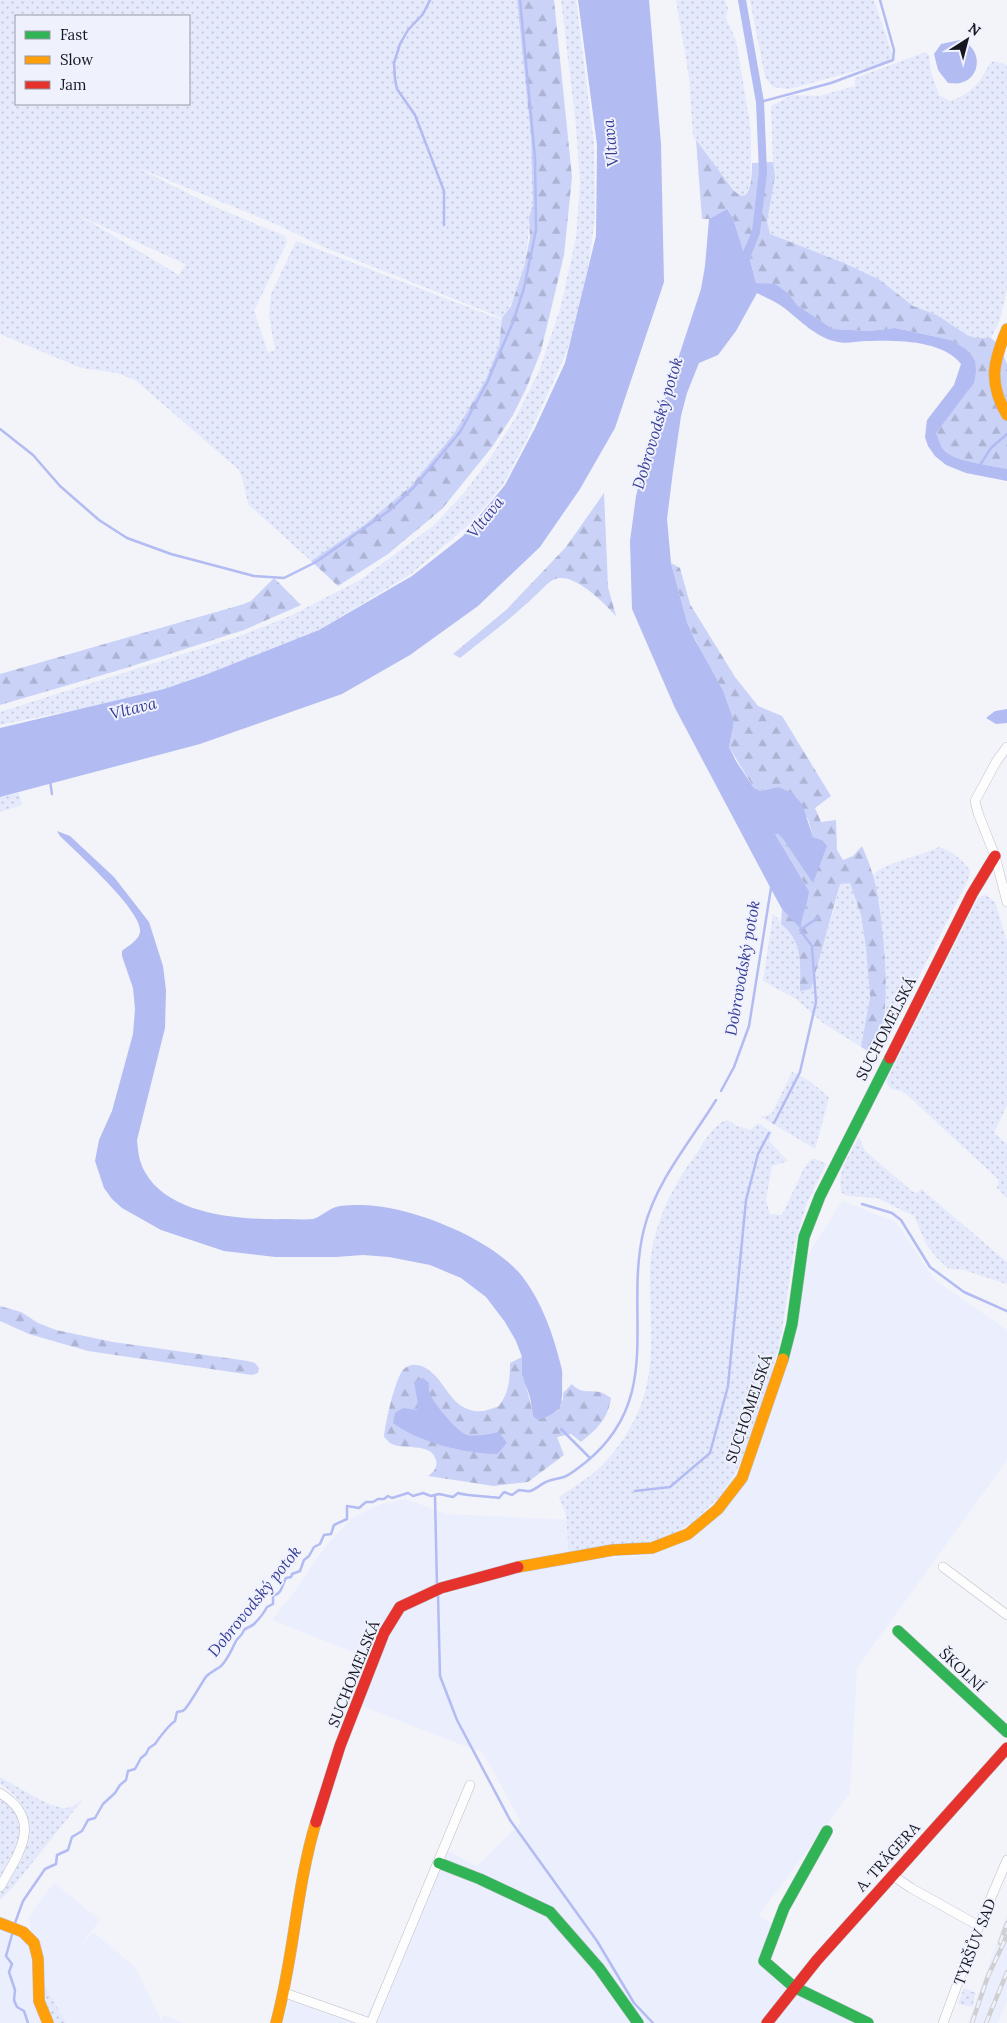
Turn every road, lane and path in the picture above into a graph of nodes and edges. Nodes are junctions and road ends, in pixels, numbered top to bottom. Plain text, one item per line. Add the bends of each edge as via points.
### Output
1 (1007, 329) edge
2 (1007, 415) edge
3 (1007, 747) edge
4 (995, 856) junction
5 (1007, 902) edge
6 (943, 1567) dead end
7 (1007, 1615) edge
8 (898, 1631) dead end
9 (1007, 1732) edge
10 (1007, 1748) edge
11 (470, 1785) dead end
12 (0, 1793) edge
13 (827, 1831) dead end
14 (1007, 1860) edge
15 (439, 1863) junction
16 (892, 1875) junction
17 (0, 1887) edge
18 (2, 1924) edge
19 (979, 1926) junction
20 (794, 1987) junction
21 (285, 1993) junction
22 (48, 2023) edge
23 (276, 2023) edge
24 (370, 2023) edge
25 (638, 2023) edge
26 (767, 2023) edge
27 (868, 2023) edge
28 (943, 2023) edge

1 - 2 street via 994,366 994,389
3 - 4 street via 975,801
4 - 5 street
4 - 21 street, SUCHOMELSKÁ via 972,894 811,1216 804,1237 792,1324 742,1478 718,1509 688,1534 652,1548 614,1550 528,1566 438,1590 400,1607 384,1633 317,1815 304,1864
6 - 7 street
8 - 9 street, ŠKOLNÍ
10 - 16 street, A. TRÄGERA
11 - 15 street
12 - 17 street via 20,1810 25,1832 20,1851
13 - 20 street via 784,1908 764,1961
14 - 19 street, TYRŠŮV SAD
15 - 24 street
15 - 25 street via 550,1912 599,1968
16 - 19 street
16 - 20 street, A. TRÄGERA
18 - 22 street via 23,1932 35,1946 39,2002
19 - 28 street, TYRŠŮV SAD
20 - 26 street, A. TRÄGERA
20 - 27 street
21 - 23 street, SUCHOMELSKÁ
21 - 24 street

